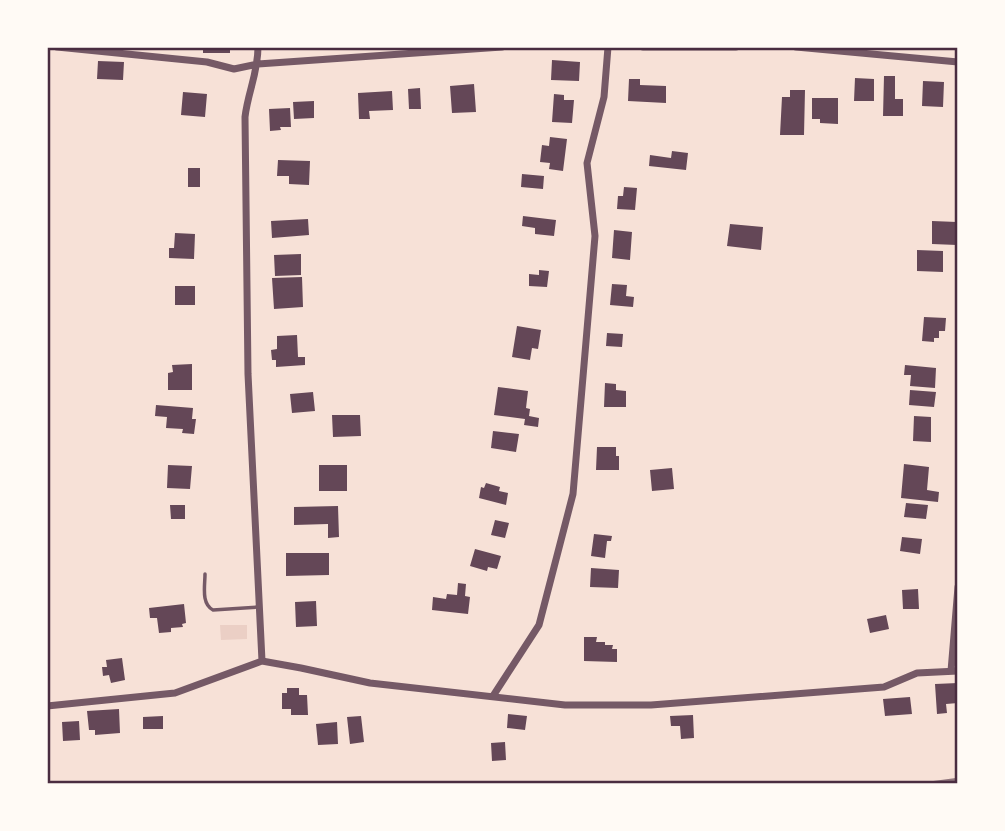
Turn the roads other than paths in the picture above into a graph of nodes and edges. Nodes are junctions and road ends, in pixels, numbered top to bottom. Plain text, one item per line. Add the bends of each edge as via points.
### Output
1 (57, 47) edge
2 (258, 47) edge
3 (502, 47) edge
4 (608, 47) edge
5 (643, 47) edge
6 (736, 47) edge
7 (796, 47) edge
8 (958, 62) edge
9 (258, 64) junction
10 (205, 574) dead end
11 (958, 587) edge
12 (259, 607) junction
13 (262, 662) junction
14 (954, 671) edge
15 (493, 696) junction
16 (47, 706) edge

1 - 9 street via 207,62 234,69
2 - 9 street
3 - 9 street
4 - 15 street via 604,97 587,163 595,236 573,494 539,625
5 - 6 street
7 - 8 street
9 - 12 street via 245,117 248,374
10 - 12 lane via 208,607
11 - 14 street
12 - 13 street
13 - 15 street via 370,683
13 - 16 street via 175,693
14 - 15 street via 917,673 884,687 651,705 565,705

